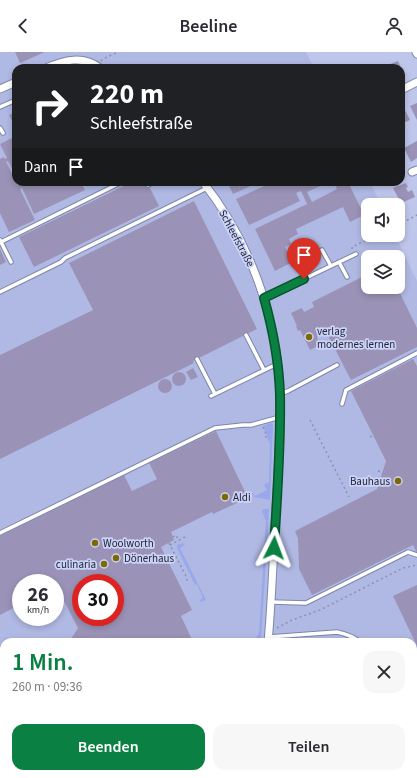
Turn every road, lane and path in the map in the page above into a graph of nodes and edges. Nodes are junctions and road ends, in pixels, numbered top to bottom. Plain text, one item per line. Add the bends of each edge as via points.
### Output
1 (118, 52) edge
2 (57, 64) edge
3 (91, 64) edge
4 (100, 64) edge
5 (417, 82) edge
6 (12, 84) edge
7 (405, 88) edge
8 (0, 89) edge
9 (12, 102) edge
10 (0, 107) edge
11 (0, 128) edge
12 (3, 133) dead end
13 (114, 186) edge
14 (203, 186) edge
15 (206, 186) edge
16 (417, 216) edge
17 (405, 222) edge
18 (1, 241) edge
19 (362, 242) edge
20 (322, 250) dead end
21 (356, 254) dead end
22 (350, 257) junction
23 (11, 262) dead end
24 (339, 262) junction
25 (331, 266) junction
26 (347, 277) dead end
27 (0, 292) edge
28 (264, 298) junction
29 (246, 335) dead end
30 (417, 354) edge
31 (197, 359) dead end
32 (277, 364) junction
33 (337, 365) dead end
34 (264, 370) junction
35 (280, 394) junction
36 (342, 404) dead end
37 (280, 416) junction
38 (310, 420) dead end
39 (261, 422) junction
40 (373, 435) dead end
41 (370, 437) dead end
42 (264, 438) dead end
43 (378, 471) dead end
44 (382, 472) dead end
45 (349, 497) dead end
46 (0, 533) edge
47 (173, 537) dead end
48 (185, 537) dead end
49 (179, 541) junction
50 (417, 555) edge
51 (417, 565) edge
52 (187, 583) dead end
53 (271, 602) junction
54 (269, 638) edge
55 (355, 638) edge

1 - 4 path via 103,59
2 - 3 street via 82,60
5 - 7 street
6 - 8 street
9 - 10 lane
11 - 12 lane
13 - 18 lane
14 - 27 lane
15 - 28 street, Schleefstraße via 239,237
16 - 17 path
18 - 23 lane
19 - 22 path via 352,247
20 - 25 lane
21 - 22 lane
22 - 24 lane
24 - 25 lane
24 - 26 lane
25 - 28 lane
28 - 32 street, Schleefstraße via 273,332
29 - 34 lane
30 - 36 lane via 346,390
31 - 34 lane via 213,395
32 - 34 lane
32 - 35 street, Schleefstraße
33 - 35 lane
35 - 37 street, Schleefstraße
37 - 39 lane
37 - 53 street, Schleefstraße
38 - 45 path
39 - 42 path via 267,436
39 - 46 lane via 215,428
40 - 41 path
43 - 44 path
47 - 49 path via 176,535
48 - 49 path
49 - 52 path via 170,544
50 - 53 lane via 408,552 306,603
51 - 54 path via 403,568 320,610 292,620
53 - 54 street, Schleefstraße
54 - 55 lane via 337,632

